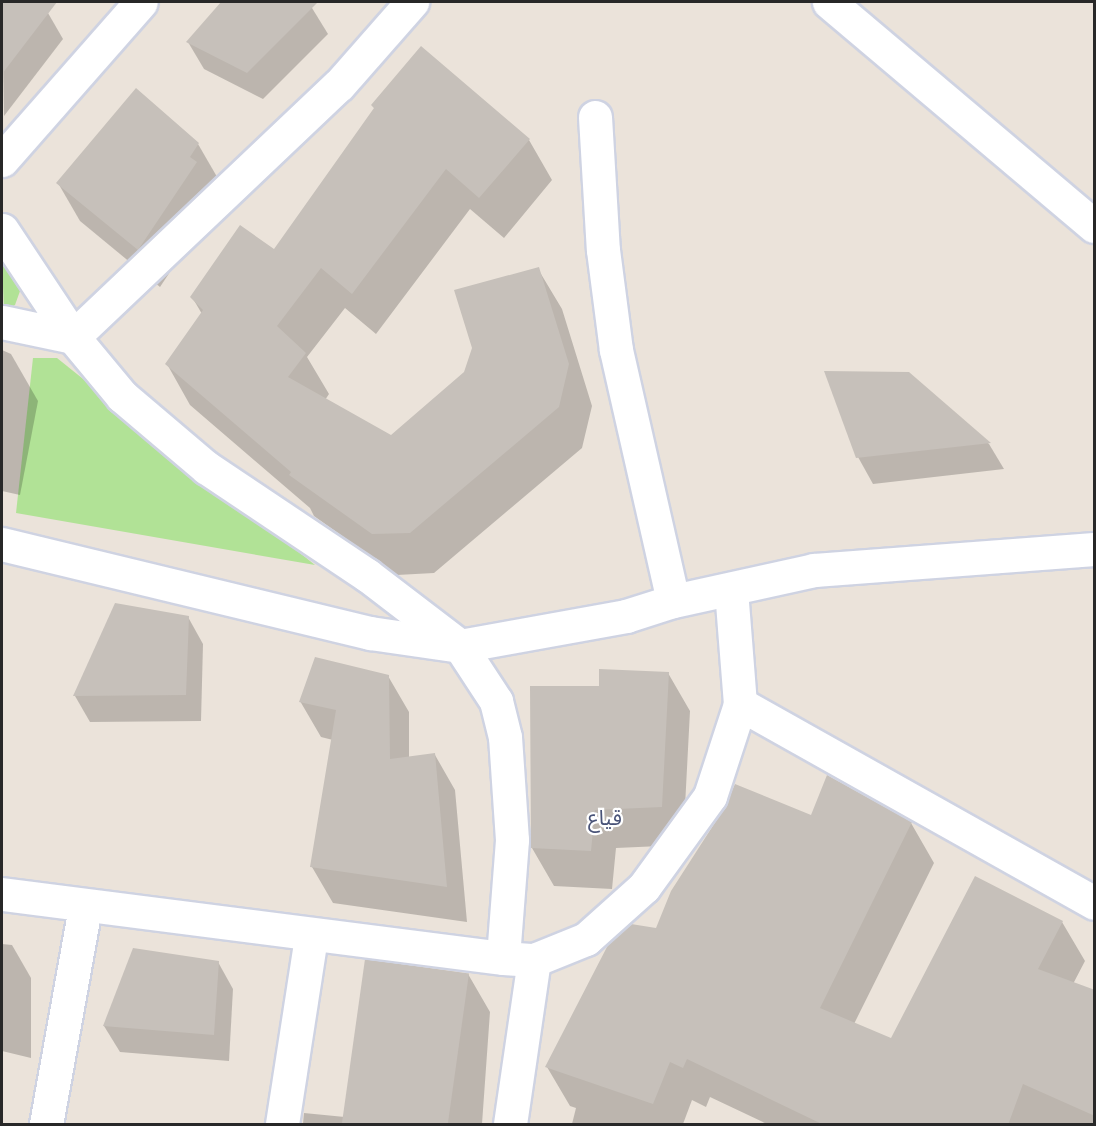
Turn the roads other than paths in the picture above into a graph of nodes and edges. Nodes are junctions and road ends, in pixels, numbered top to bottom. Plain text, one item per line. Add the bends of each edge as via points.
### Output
1 (141, 2) edge
2 (412, 2) edge
3 (829, 2) edge
4 (594, 117) dead end
5 (2, 160) edge
6 (1095, 226) edge
7 (2, 230) edge
8 (2, 322) edge
9 (73, 337) junction
10 (2, 544) edge
11 (1095, 549) edge
12 (731, 589) junction
13 (673, 601) junction
14 (460, 646) junction
15 (740, 704) junction
16 (2, 894) edge
17 (1095, 903) edge
18 (85, 907) junction
19 (311, 936) junction
20 (519, 959) junction
21 (46, 1125) edge
22 (282, 1125) edge
23 (510, 1125) edge

1 - 5 street
2 - 9 street via 339,85
3 - 6 street
4 - 13 street via 603,250 616,350
7 - 9 street
8 - 9 street
9 - 14 street via 122,396 207,468 385,588
10 - 14 street via 370,633
11 - 12 street via 860,565 781,576
12 - 13 street
12 - 15 street
13 - 14 street via 626,616
14 - 20 street via 496,701 507,748
15 - 17 street
15 - 20 street via 710,796 644,887 586,939
16 - 18 street
18 - 19 street
18 - 21 street
19 - 20 street
19 - 22 street
20 - 23 street

